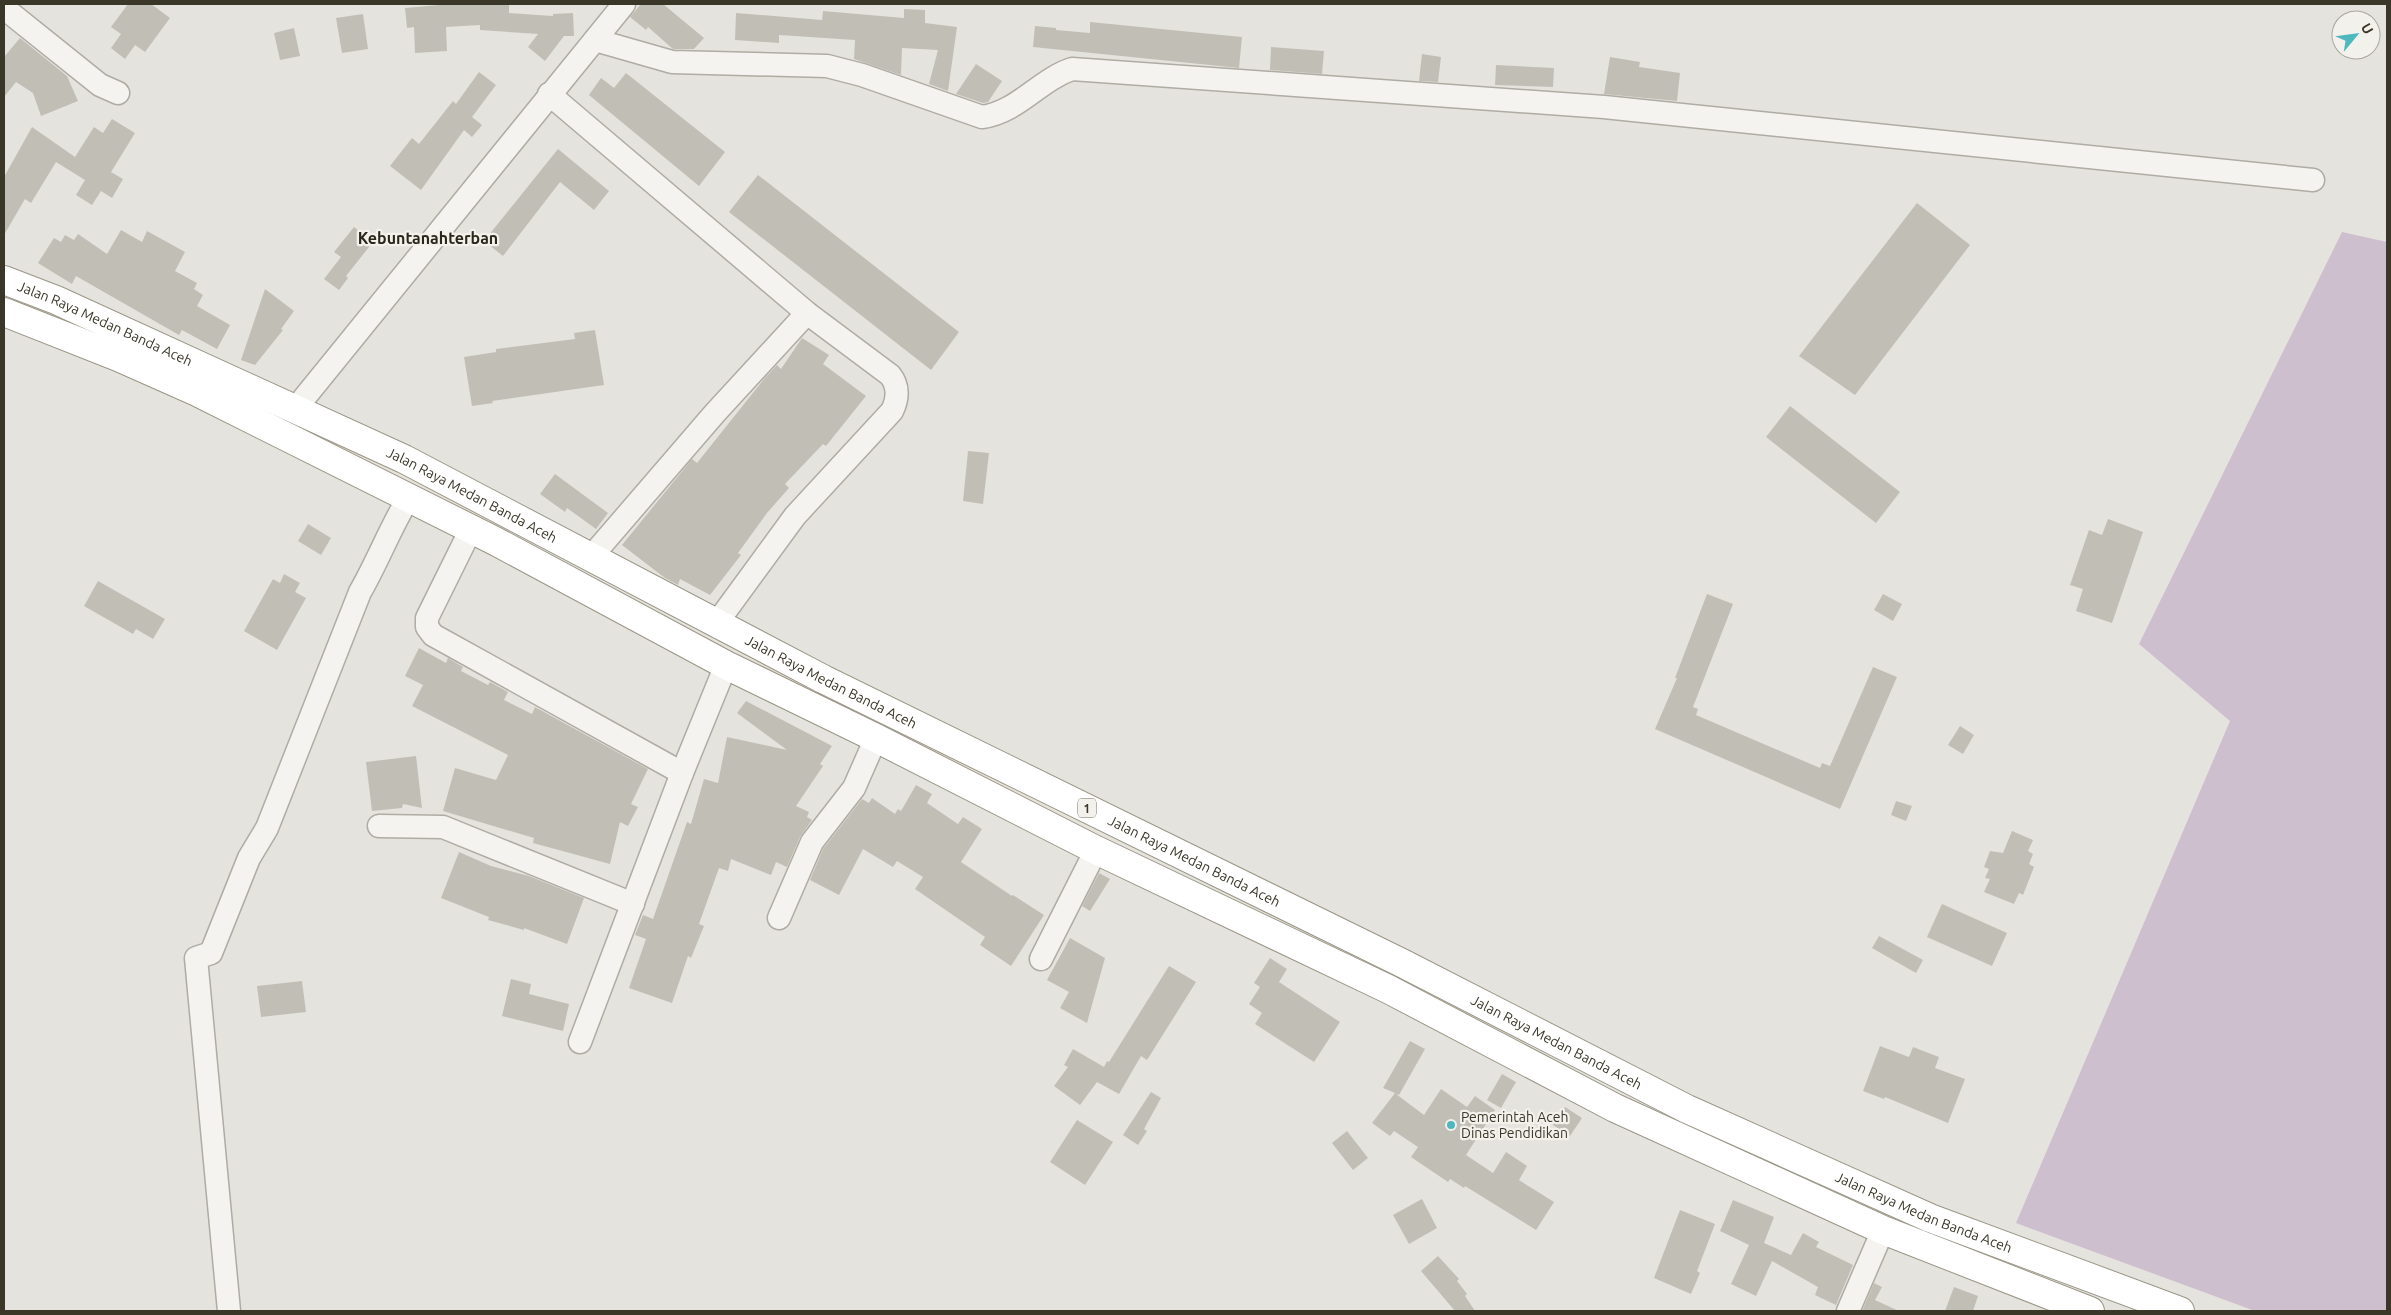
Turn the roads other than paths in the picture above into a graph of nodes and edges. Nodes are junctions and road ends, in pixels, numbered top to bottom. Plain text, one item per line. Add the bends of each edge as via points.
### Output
1 (624, 4) edge
2 (4, 8) edge
3 (595, 40) junction
4 (118, 93) dead end
5 (549, 94) junction
6 (2312, 180) dead end
7 (4, 280) edge
8 (4, 312) edge
9 (807, 313) junction
10 (296, 408) junction
11 (409, 497) junction
12 (509, 514) junction
13 (471, 529) junction
14 (495, 541) junction
15 (591, 557) junction
16 (716, 624) junction
17 (726, 666) junction
18 (876, 738) junction
19 (1010, 771) junction
20 (682, 773) junction
21 (999, 800) junction
22 (379, 826) dead end
23 (1096, 850) junction
24 (633, 904) junction
25 (779, 918) dead end
26 (1041, 959) dead end
27 (1402, 963) junction
28 (1388, 989) junction
29 (580, 1042) dead end
30 (1883, 1230) junction
31 (229, 1311) edge
32 (1848, 1311) edge
33 (2090, 1311) edge
34 (2180, 1311) edge

1 - 3 street
2 - 4 street via 100,85
3 - 5 street
3 - 6 street via 672,62 827,66 982,117 996,115 1072,69 1604,107
5 - 9 street
5 - 10 street
7 - 10 highway, Jalan Raya Medan Banda Aceh / 1 via 56,300
8 - 11 highway, Jalan Raya Medan Banda Aceh / 1 via 118,356 197,392
9 - 15 street
9 - 16 street via 890,375 896,382 896,402 884,420 795,516
10 - 12 highway, Jalan Raya Medan Banda Aceh / 1
11 - 13 highway, Jalan Raya Medan Banda Aceh / 1
11 - 31 street via 360,592 267,828 249,858 211,953 196,958
12 - 14 highway
12 - 15 highway, Jalan Raya Medan Banda Aceh / 1
13 - 14 highway, Jalan Raya Medan Banda Aceh / 1
13 - 20 street via 427,618 427,627 433,635
14 - 17 highway, Jalan Raya Medan Banda Aceh / 1
15 - 16 highway, Jalan Raya Medan Banda Aceh / 1
16 - 19 highway, Jalan Raya Medan Banda Aceh / 1
17 - 18 highway, Jalan Raya Medan Banda Aceh / 1
17 - 20 street
18 - 21 highway, Jalan Raya Medan Banda Aceh / 1
18 - 25 street via 854,788 812,842
19 - 21 highway
19 - 27 highway, Jalan Raya Medan Banda Aceh / 1
20 - 24 street
21 - 23 highway, Jalan Raya Medan Banda Aceh / 1
22 - 24 street via 443,827
23 - 26 street
23 - 28 highway, Jalan Raya Medan Banda Aceh / 1
24 - 29 street
27 - 28 highway
27 - 34 highway, Jalan Raya Medan Banda Aceh / 1 via 1687,1109 1839,1179 1930,1218
28 - 30 highway, Jalan Raya Medan Banda Aceh / 1 via 1616,1108
30 - 32 street
30 - 33 highway, Jalan Raya Medan Banda Aceh / 1

